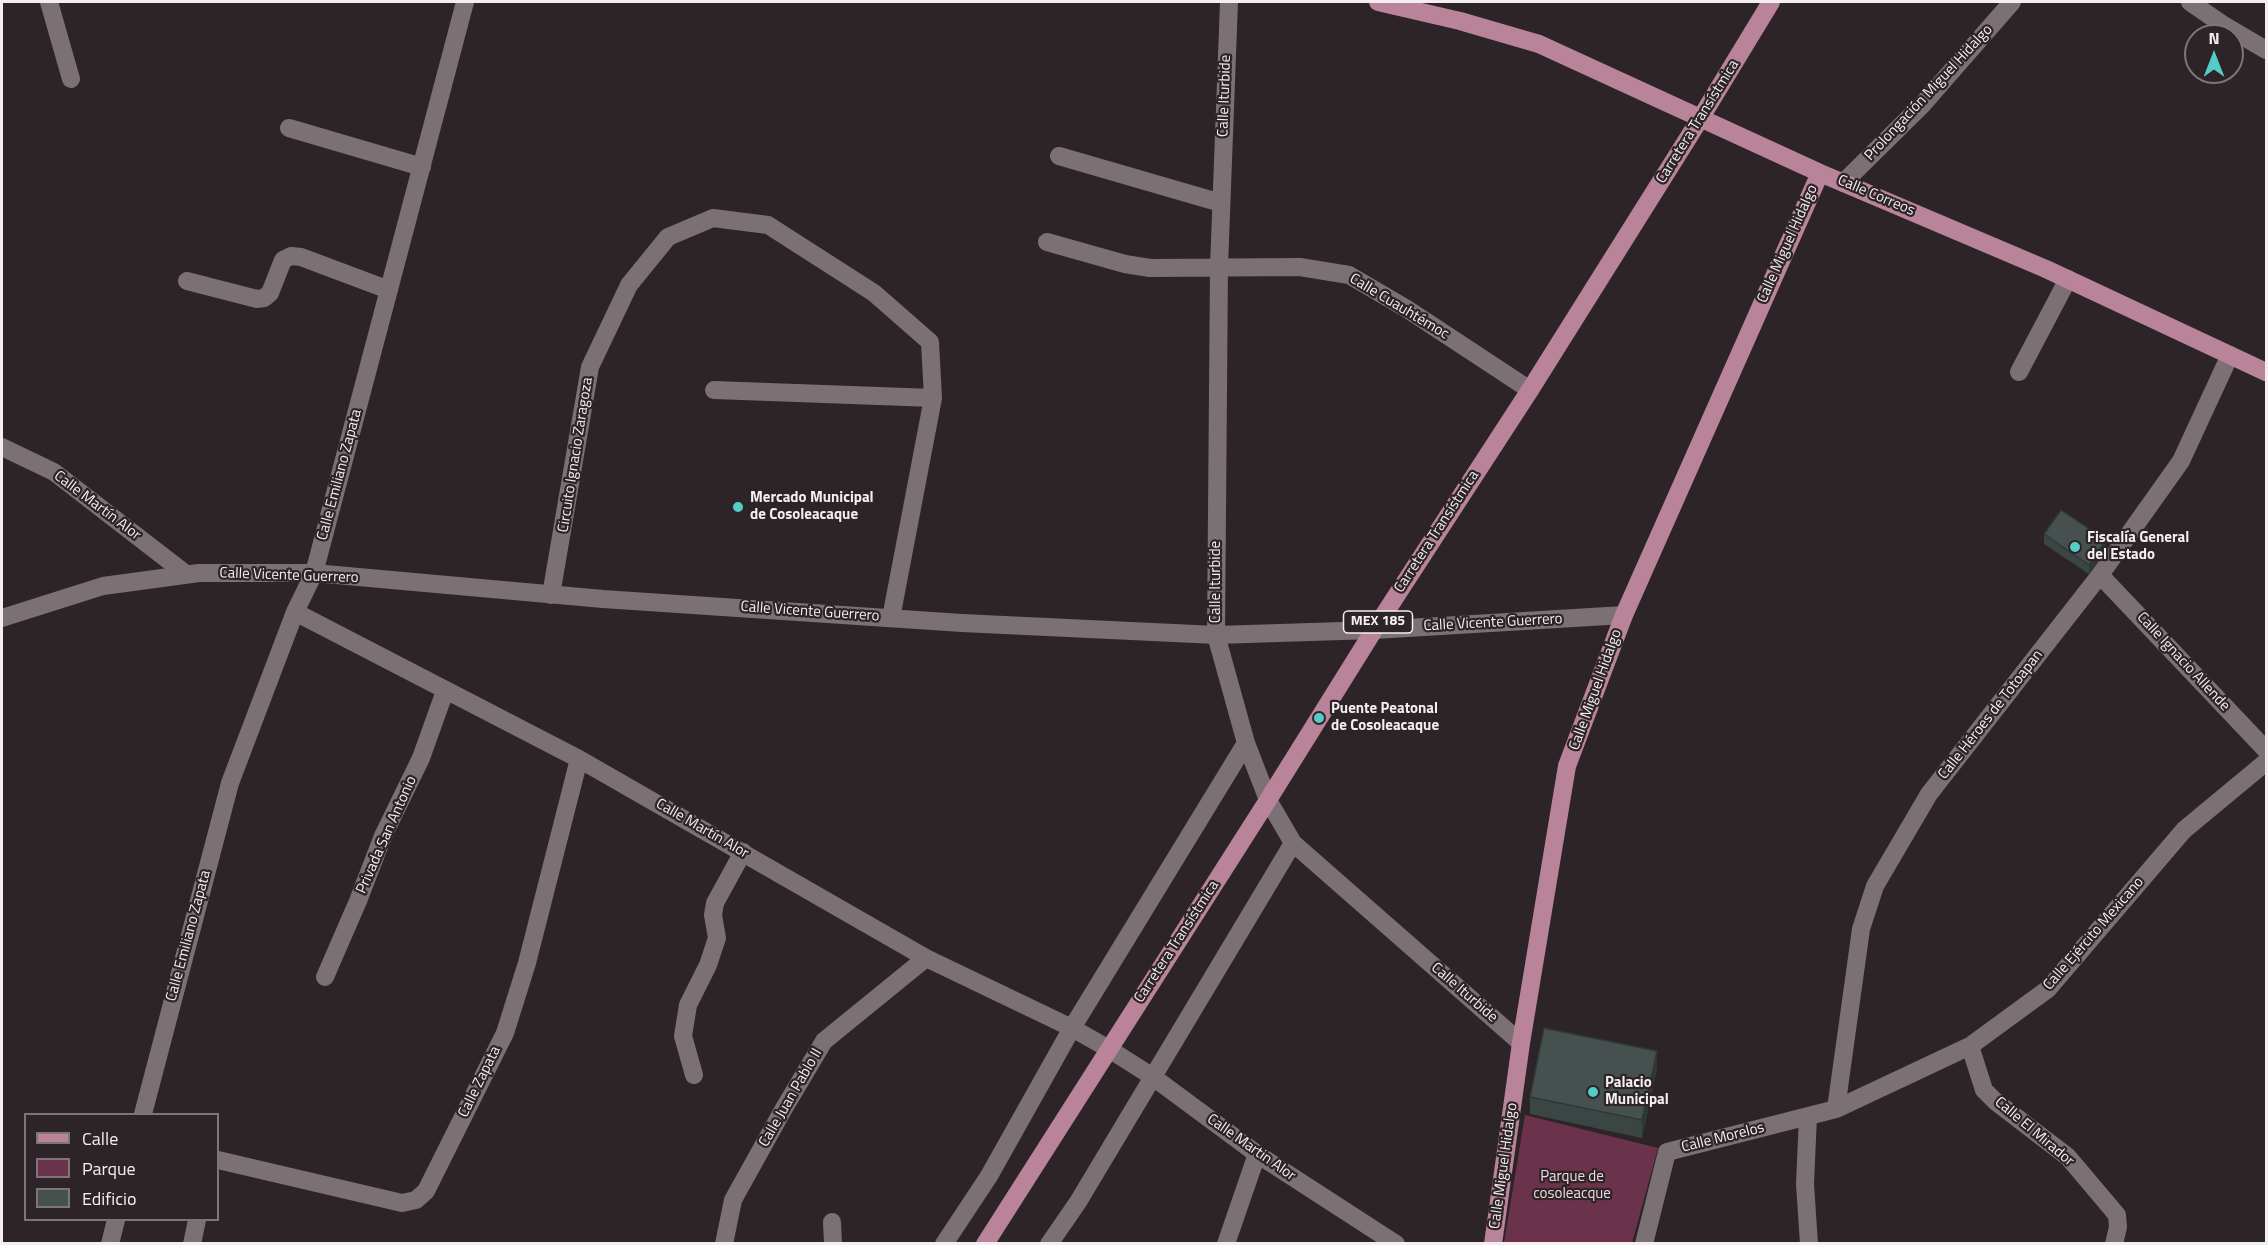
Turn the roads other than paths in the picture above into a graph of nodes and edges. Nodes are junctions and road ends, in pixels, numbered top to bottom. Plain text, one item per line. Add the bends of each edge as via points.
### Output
1 (49, 2) edge
2 (465, 2) edge
3 (1229, 2) edge
4 (1378, 2) edge
5 (1772, 2) edge
6 (2012, 2) edge
7 (2190, 2) edge
8 (2266, 50) edge
9 (72, 79) dead end
10 (1700, 119) junction
11 (288, 128) dead end
12 (1059, 156) dead end
13 (422, 167) junction
14 (1820, 172) junction
15 (1843, 183) junction
16 (1221, 203) junction
17 (1047, 242) dead end
18 (1219, 267) junction
19 (2068, 279) junction
20 (187, 281) dead end
21 (389, 290) junction
22 (2230, 355) junction
23 (2019, 372) dead end
24 (2266, 372) edge
25 (714, 390) dead end
26 (1530, 390) junction
27 (933, 398) junction
28 (2, 447) edge
29 (314, 573) junction
30 (186, 574) junction
31 (2100, 575) junction
32 (551, 595) junction
33 (295, 612) junction
34 (1624, 615) junction
35 (2, 618) edge
36 (891, 618) junction
37 (1374, 630) junction
38 (1216, 635) junction
39 (445, 691) junction
40 (1246, 742) junction
41 (2266, 750) edge
42 (579, 759) junction
43 (2266, 762) edge
44 (1268, 800) junction
45 (1293, 843) junction
46 (743, 852) junction
47 (926, 958) junction
48 (325, 977) dead end
49 (1072, 1028) junction
50 (1521, 1043) junction
51 (1970, 1046) junction
52 (1109, 1049) junction
53 (694, 1075) dead end
54 (1153, 1077) junction
55 (1836, 1109) junction
56 (143, 1113) edge
57 (1808, 1116) junction
58 (1257, 1154) junction
59 (219, 1160) edge
60 (116, 1221) edge
61 (197, 1221) edge
62 (832, 1222) dead end
63 (110, 1244) edge
64 (192, 1244) edge
65 (724, 1244) edge
66 (834, 1244) edge
67 (944, 1244) edge
68 (985, 1244) edge
69 (1049, 1244) edge
70 (1226, 1244) edge
71 (1396, 1244) edge
72 (1493, 1244) edge
73 (1644, 1244) edge
74 (1809, 1244) edge
75 (2114, 1244) edge

1 - 9 street
2 - 13 street, Calle Emiliano Zapata
3 - 16 street, Calle Iturbide
4 - 10 main road, Calle Correos via 1539,44
5 - 10 main road, Carretera Transístmica / MEX 185
6 - 15 street, Prolongación Miguel Hidalgo via 1922,105
7 - 8 street
10 - 14 main road, Calle Correos
10 - 26 main road, Carretera Transístmica / MEX 185
11 - 13 street
12 - 16 street
13 - 21 street, Calle Emiliano Zapata
14 - 15 main road, Calle Correos
14 - 34 main road, Calle Miguel Hidalgo
15 - 19 main road, Calle Correos
16 - 18 street, Calle Iturbide
17 - 18 street, Calle Cuauhtémoc via 1150,268
18 - 26 street, Calle Cuauhtémoc via 1300,267 1349,275
18 - 38 street, Calle Iturbide
19 - 22 main road, Calle Correos
19 - 23 street
20 - 21 street via 264,298 284,260 291,256
21 - 29 street, Calle Emiliano Zapata
22 - 24 main road, Calle Correos
22 - 31 street, Calle Héroes de Totoapan via 2181,461
25 - 27 street
26 - 37 main road, Carretera Transístmica / MEX 185
27 - 32 street, Circuito Ignacio Zaragoza via 930,342 874,293 768,225 713,218 668,237 629,285 590,367
27 - 36 street, Circuito Ignacio Zaragoza
28 - 30 street, Calle Martín Alor via 54,472
29 - 30 street, Calle Vicente Guerrero
29 - 32 street, Calle Vicente Guerrero
29 - 33 street, Calle Emiliano Zapata
30 - 35 street, Calle Vicente Guerrero via 103,586
31 - 41 street, Calle Ignacio Allende
31 - 55 street, Calle Héroes de Totoapan via 1929,794 1875,886 1861,929
32 - 36 street, Calle Vicente Guerrero
33 - 39 street, Calle Martín Alor
33 - 56 street, Calle Emiliano Zapata via 230,783
34 - 37 street, Calle Vicente Guerrero
34 - 50 main road, Calle Miguel Hidalgo via 1568,766
36 - 38 street, Calle Vicente Guerrero
37 - 38 street, Calle Vicente Guerrero
37 - 44 main road, Carretera Transístmica / MEX 185
38 - 40 street, Calle Iturbide
39 - 42 street, Calle Martín Alor
39 - 48 street, Privada San Antonio via 422,758 383,836
40 - 44 street, Calle Iturbide
40 - 49 street
42 - 46 street, Calle Martín Alor
42 - 59 street, Calle Zapata via 505,1033 426,1191 416,1200 402,1203
43 - 51 street, Calle Ejército Mexicano via 2184,830 2048,989
44 - 45 street, Calle Iturbide
44 - 52 main road, Carretera Transístmica / MEX 185
45 - 50 street, Calle Iturbide
45 - 54 street
46 - 47 street, Calle Martín Alor
46 - 53 street via 715,903 712,915 717,938 688,1005 683,1036
47 - 49 street, Calle Martín Alor
47 - 65 street, Calle Juan Pablo II via 825,1041 733,1200
49 - 52 street, Calle Martín Alor
49 - 67 street via 989,1176
50 - 72 main road, Calle Miguel Hidalgo
51 - 55 street, Calle Ejército Mexicano
51 - 75 street, Calle El Mirador via 1984,1090 2068,1157 2117,1215
52 - 54 street, Calle Martin Alor
52 - 68 main road, Carretera Transístmica / MEX 185
54 - 58 street, Calle Martin Alor
54 - 69 street
55 - 57 street, Calle Morelos
57 - 73 street, Calle Morelos via 1668,1152
57 - 74 street via 1805,1184
58 - 70 street
58 - 71 street, Calle Martin Alor
60 - 63 street
61 - 64 street
62 - 66 street

